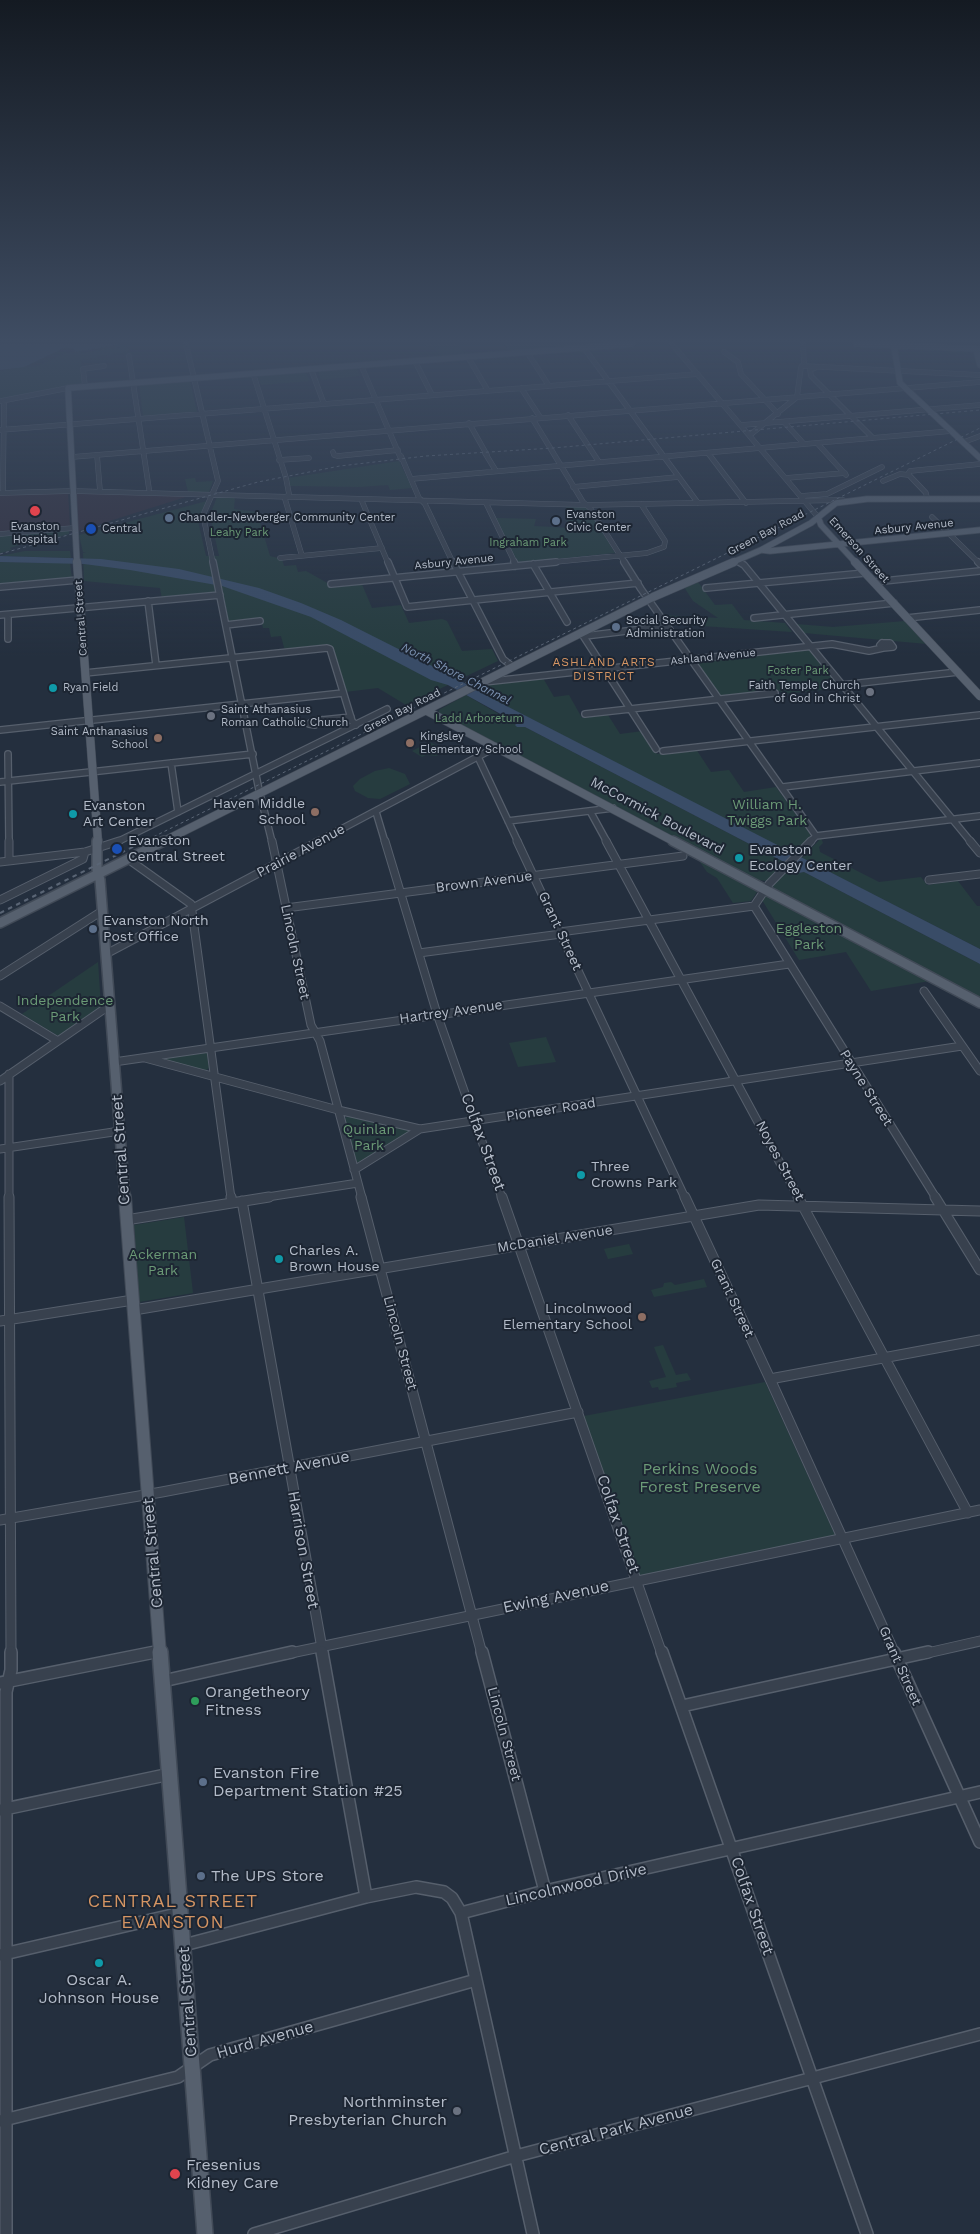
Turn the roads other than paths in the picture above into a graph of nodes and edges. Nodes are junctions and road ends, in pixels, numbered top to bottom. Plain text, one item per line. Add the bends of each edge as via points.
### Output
1 (2, 448) edge
2 (71, 448) edge
3 (180, 448) edge
4 (211, 448) edge
5 (275, 448) edge
6 (484, 448) edge
7 (551, 448) edge
8 (590, 448) edge
9 (658, 448) edge
10 (758, 448) edge
11 (761, 448) edge
12 (823, 448) edge
13 (970, 448) edge
14 (398, 450) joint
15 (143, 451) junction
16 (708, 453) junction
17 (342, 454) dead end
18 (97, 455) junction
19 (72, 457) junction
20 (664, 457) junction
21 (309, 458) dead end
22 (980, 458) edge
23 (279, 460) junction
24 (599, 462) junction
25 (980, 464) edge
26 (560, 466) junction
27 (882, 467) dead end
28 (496, 471) junction
29 (845, 473) junction
30 (909, 474) junction
31 (678, 477) junction
32 (410, 478) junction
33 (786, 478) junction
34 (883, 481) dead end
35 (853, 482) junction
36 (573, 486) junction
37 (149, 489) dead end
38 (73, 490) junction
39 (2, 491) edge
40 (100, 491) junction
41 (213, 494) junction
42 (801, 496) junction
43 (287, 497) junction
44 (928, 498) junction
45 (361, 499) junction
46 (899, 499) junction
47 (980, 499) edge
48 (850, 500) junction
49 (920, 500) junction
50 (959, 500) junction
51 (422, 501) junction
52 (806, 502) junction
53 (486, 503) junction
54 (698, 503) junction
55 (746, 503) junction
56 (640, 504) junction
57 (587, 505) junction
58 (818, 517) junction
59 (932, 517) dead end
60 (74, 528) junction
61 (980, 530) edge
62 (0, 534) edge
63 (948, 534) junction
64 (838, 544) junction
65 (382, 548) junction
66 (761, 550) junction
67 (302, 556) junction
68 (619, 556) junction
69 (280, 558) dead end
70 (738, 561) junction
71 (532, 564) junction
72 (980, 564) edge
73 (516, 566) junction
74 (980, 571) edge
75 (456, 572) junction
76 (865, 573) junction
77 (394, 578) junction
78 (78, 580) junction
79 (874, 582) junction
80 (759, 583) junction
81 (331, 584) dead end
82 (640, 586) junction
83 (0, 587) edge
84 (706, 588) dead end
85 (550, 592) junction
86 (220, 593) junction
87 (649, 599) junction
88 (472, 600) junction
89 (148, 602) junction
90 (894, 603) junction
91 (80, 608) junction
92 (980, 610) edge
93 (784, 614) junction
94 (0, 615) edge
95 (8, 615) junction
96 (754, 618) dead end
97 (907, 618) junction
98 (260, 622) dead end
99 (568, 622) dead end
100 (226, 625) junction
101 (668, 626) junction
102 (583, 635) junction
103 (8, 639) dead end
104 (810, 646) junction
105 (883, 648) dead end
106 (233, 658) junction
107 (692, 660) junction
108 (156, 665) junction
109 (513, 667) junction
110 (606, 669) junction
111 (958, 672) junction
112 (85, 673) junction
113 (519, 678) junction
114 (480, 684) junction
115 (842, 685) junction
116 (343, 692) junction
117 (775, 692) dead end
118 (980, 696) edge
119 (720, 699) junction
120 (243, 704) junction
121 (387, 709) dead end
122 (631, 709) junction
123 (427, 711) junction
124 (585, 714) dead end
125 (980, 715) edge
126 (351, 717) junction
127 (88, 720) junction
128 (322, 720) dead end
129 (356, 724) junction
130 (877, 727) junction
131 (0, 730) edge
132 (750, 741) junction
133 (496, 747) junction
134 (656, 749) dead end
135 (663, 751) dead end
136 (8, 754) dead end
137 (253, 754) junction
138 (478, 756) junction
139 (171, 763) junction
140 (980, 763) edge
141 (913, 771) junction
142 (92, 772) junction
143 (257, 774) junction
144 (0, 782) edge
145 (8, 782) junction
146 (783, 787) junction
147 (261, 794) junction
148 (613, 808) junction
149 (590, 811) junction
150 (178, 812) junction
151 (376, 812) junction
152 (980, 816) edge
153 (952, 819) junction
154 (508, 821) junction
155 (816, 836) junction
156 (98, 849) junction
157 (85, 852) junction
158 (980, 852) edge
159 (683, 856) dead end
160 (128, 859) junction
161 (9, 861) junction
162 (0, 862) edge
163 (277, 863) junction
164 (620, 864) junction
165 (99, 873) junction
166 (980, 874) edge
167 (533, 875) junction
168 (929, 880) dead end
169 (766, 888) junction
170 (401, 892) junction
171 (0, 900) edge
172 (754, 906) junction
173 (192, 908) junction
174 (286, 908) junction
175 (102, 911) junction
176 (650, 919) junction
177 (0, 923) edge
178 (560, 933) junction
179 (419, 953) junction
180 (106, 954) junction
181 (789, 964) junction
182 (0, 976) edge
183 (682, 979) junction
184 (924, 991) dead end
185 (588, 992) junction
186 (980, 1003) edge
187 (110, 1005) junction
188 (0, 1006) edge
189 (437, 1014) junction
190 (314, 1031) junction
191 (58, 1041) junction
192 (962, 1046) junction
193 (210, 1048) junction
194 (145, 1058) junction
195 (114, 1062) junction
196 (851, 1063) junction
197 (980, 1071) edge
198 (9, 1074) junction
199 (214, 1075) junction
200 (0, 1081) edge
201 (738, 1081) junction
202 (636, 1096) junction
203 (338, 1110) junction
204 (476, 1121) junction
205 (420, 1129) junction
206 (120, 1132) junction
207 (11, 1147) junction
208 (0, 1149) edge
209 (354, 1170) junction
210 (358, 1183) junction
211 (242, 1201) junction
212 (232, 1203) junction
213 (804, 1206) junction
214 (943, 1210) junction
215 (980, 1211) edge
216 (694, 1216) junction
217 (126, 1220) junction
218 (520, 1246) junction
219 (380, 1268) junction
220 (980, 1270) edge
221 (258, 1289) junction
222 (133, 1305) junction
223 (11, 1320) junction
224 (0, 1321) edge
225 (980, 1340) edge
226 (885, 1358) junction
227 (770, 1379) junction
228 (578, 1412) junction
229 (426, 1441) junction
230 (289, 1468) junction
231 (148, 1494) junction
232 (980, 1510) edge
233 (968, 1513) junction
234 (11, 1518) junction
235 (0, 1520) edge
236 (842, 1539) junction
237 (637, 1580) junction
238 (472, 1615) junction
239 (980, 1641) edge
240 (320, 1646) junction
241 (160, 1651) junction
242 (897, 1659) junction
243 (163, 1681) junction
244 (4, 1683) edge
245 (682, 1706) junction
246 (170, 1774) junction
247 (980, 1792) edge
248 (959, 1797) junction
249 (3, 1810) edge
250 (980, 1842) edge
251 (732, 1849) junction
252 (544, 1891) junction
253 (366, 1898) junction
254 (181, 1913) junction
255 (461, 1913) junction
256 (184, 1945) junction
257 (3, 1954) edge
258 (476, 1980) junction
259 (980, 2034) edge
260 (192, 2068) junction
261 (812, 2078) junction
262 (3, 2120) edge
263 (516, 2156) junction
264 (6, 2234) edge
265 (205, 2234) edge
266 (254, 2234) edge
267 (533, 2234) edge
268 (866, 2234) edge

1 - 39 street
2 - 19 main road, Central Street
3 - 15 street
4 - 41 street, Lincoln Street via 218,481
5 - 23 street
6 - 28 street
7 - 26 street
8 - 24 street
9 - 20 street
10 - 16 street
11 - 33 street, Emerson Street
12 - 29 street
13 - 22 main road
14 - 17 street
14 - 32 street
15 - 18 street
15 - 37 street
16 - 20 street
16 - 55 street
18 - 19 street
18 - 40 street
19 - 38 main road, Central Street
20 - 24 street
20 - 31 street
21 - 23 street
23 - 43 street via 289,494
24 - 26 street
25 - 30 street
26 - 28 street
26 - 36 street
27 - 35 street
28 - 32 street
29 - 33 street
29 - 35 street
30 - 34 street
30 - 44 street
31 - 36 street
31 - 54 street
32 - 51 street
33 - 42 street, Emerson Street
35 - 42 street via 827,494
36 - 57 street
38 - 39 street
38 - 40 street
38 - 60 main road, Central Street
40 - 41 street
41 - 43 street
41 - 86 street, Lincoln Street via 204,515
42 - 52 street, Emerson Street
43 - 45 street
43 - 67 street
44 - 46 main road
44 - 49 main road
44 - 50 main road
45 - 51 street
45 - 65 street
46 - 48 main road, Green Bay Road
46 - 49 main road
47 - 50 main road
48 - 52 street
48 - 58 main road, Green Bay Road via 836,503
49 - 50 main road
51 - 53 street
51 - 75 street
52 - 55 street
52 - 58 street, Emerson Street
53 - 57 street
53 - 73 street
54 - 55 street
54 - 56 street
56 - 57 street
56 - 68 street, Asbury Avenue via 666,545 647,553
57 - 68 street
58 - 64 main road, Emerson Street
58 - 66 main road, Green Bay Road
59 - 63 street
60 - 62 street
60 - 78 main road, Central Street
61 - 63 main road, Asbury Avenue
63 - 64 main road, Asbury Avenue
63 - 72 street
64 - 66 main road, Asbury Avenue
64 - 76 main road, Emerson Street
65 - 67 street
65 - 77 street
66 - 70 main road, Green Bay Road
67 - 69 street
68 - 71 street, Asbury Avenue
68 - 82 street
70 - 80 street
70 - 87 main road, Green Bay Road
71 - 73 street, Asbury Avenue
71 - 85 street
73 - 75 street, Asbury Avenue
74 - 79 street
75 - 77 street, Asbury Avenue
75 - 88 street
76 - 79 main road, Emerson Street
76 - 80 street
77 - 81 street, Asbury Avenue
77 - 88 street via 408,607
78 - 83 street
78 - 91 main road, Central Street
79 - 90 main road, Emerson Street
80 - 84 street
80 - 93 street
82 - 85 street
82 - 87 street
85 - 88 street
85 - 99 street
86 - 89 street
86 - 100 street, Lincoln Street
87 - 101 street
87 - 102 main road, Green Bay Road
88 - 109 street via 502,656
89 - 91 street
89 - 108 street
90 - 93 street
90 - 97 main road, Emerson Street
91 - 95 street
91 - 112 main road, Central Street
92 - 97 street
93 - 96 street
93 - 104 street
94 - 95 street
95 - 103 street
97 - 111 main road, Emerson Street
98 - 100 street
100 - 106 street, Lincoln Street
101 - 102 street
101 - 107 street
102 - 109 main road, Green Bay Road
102 - 110 street
104 - 105 street, Ashland Avenue via 836,644 869,651
104 - 107 street, Ashland Avenue
104 - 115 street
106 - 108 street
106 - 116 street via 328,648
106 - 120 street, Lincoln Street
107 - 110 street, Ashland Avenue
107 - 119 street
108 - 112 street
109 - 113 street
109 - 114 main road, Green Bay Road
110 - 113 street, Ashland Avenue
110 - 122 street
111 - 115 street
111 - 118 main road, Emerson Street
112 - 127 main road, Central Street
113 - 114 street, Ashland Avenue
114 - 123 main road, Green Bay Road
115 - 130 street
116 - 120 street
116 - 126 street
117 - 119 street
119 - 122 street
119 - 132 street
120 - 127 street
120 - 137 street, Lincoln Street
121 - 129 street
122 - 124 street
122 - 134 street
123 - 133 main road, McCormick Boulevard
123 - 147 main road, Green Bay Road
125 - 130 street
126 - 128 street
126 - 129 street
127 - 131 street
127 - 142 main road, Central Street
129 - 143 street
130 - 132 street
130 - 141 street
132 - 135 street
132 - 146 street
133 - 138 street, Prairie Avenue
133 - 148 main road, McCormick Boulevard
136 - 145 street
137 - 139 street
137 - 143 street, Lincoln Street
138 - 151 street, Prairie Avenue
138 - 154 street, Grant Street
139 - 142 street
139 - 150 street
140 - 141 street
141 - 146 street
141 - 153 street
142 - 145 street
142 - 156 main road, Central Street
143 - 147 street, Lincoln Street
143 - 150 street
144 - 145 street
145 - 161 street
146 - 155 street
147 - 160 main road, Green Bay Road
147 - 163 street, Lincoln Street
148 - 149 street
148 - 169 main road, McCormick Boulevard
149 - 154 street
149 - 164 street, Noyes Street
150 - 156 street
151 - 163 street, Prairie Avenue
151 - 170 street, Colfax Street
152 - 153 street
153 - 155 street
153 - 158 street
154 - 167 street, Grant Street
155 - 169 street
156 - 157 street
156 - 165 main road, Central Street
157 - 161 street
157 - 171 street via 83,859
159 - 164 street, Brown Avenue
160 - 165 main road, Green Bay Road
160 - 173 street via 191,904
161 - 162 street
163 - 173 street, Prairie Avenue
163 - 174 street, Lincoln Street
164 - 167 street, Brown Avenue
164 - 176 street, Noyes Street
165 - 175 main road, Central Street
165 - 177 main road, Green Bay Road
166 - 168 street
167 - 170 street, Brown Avenue
167 - 178 street, Grant Street
169 - 172 street
169 - 186 main road, McCormick Boulevard
170 - 174 street, Brown Avenue
170 - 179 street, Colfax Street
172 - 176 street
172 - 181 street, Payne Street
173 - 180 street, Prairie Avenue
173 - 193 street
174 - 190 street, Lincoln Street
175 - 180 main road, Central Street
175 - 182 street
176 - 178 street
176 - 183 street, Noyes Street
178 - 179 street
178 - 185 street, Grant Street
179 - 189 street, Colfax Street
180 - 187 main road, Central Street
181 - 183 street, Hartrey Avenue
181 - 196 street, Payne Street
183 - 185 street, Hartrey Avenue
183 - 201 street, Noyes Street
184 - 192 street
185 - 189 street, Hartrey Avenue
185 - 202 street, Grant Street
187 - 191 street
187 - 195 main road, Central Street
188 - 191 street
189 - 190 street, Hartrey Avenue
189 - 204 street, Colfax Street
190 - 193 street, Hartrey Avenue
190 - 203 street, Lincoln Street via 320,1041
191 - 198 street
192 - 196 street, Pioneer Road
192 - 197 street
193 - 194 street, Hartrey Avenue
193 - 199 street
194 - 195 street, Hartrey Avenue
194 - 199 street, Pioneer Road
195 - 206 main road, Central Street
196 - 201 street, Pioneer Road
196 - 214 street, Payne Street
198 - 200 street
198 - 207 street
199 - 203 street, Pioneer Road
199 - 212 street
201 - 202 street, Pioneer Road
201 - 213 street, Noyes Street
202 - 204 street, Pioneer Road
202 - 216 street, Grant Street
203 - 205 street, Pioneer Road
203 - 209 street, Lincoln Street
204 - 205 street, Pioneer Road
204 - 218 street, Colfax Street
205 - 209 street
206 - 207 street
206 - 217 main road, Central Street
207 - 208 street
207 - 223 street
209 - 210 street, Lincoln Street
210 - 211 street
210 - 219 street, Lincoln Street
211 - 212 street
211 - 221 street, Harrison Street
212 - 217 street
213 - 214 street, McDaniel Avenue
213 - 216 street, McDaniel Avenue via 766,1204
213 - 226 street, Noyes Street
214 - 215 street, McDaniel Avenue
214 - 220 street, Payne Street
216 - 218 street, McDaniel Avenue
216 - 227 street, Grant Street
217 - 222 main road, Central Street
218 - 219 street, McDaniel Avenue
218 - 228 street, Colfax Street
219 - 221 street, McDaniel Avenue
219 - 229 street, Lincoln Street
221 - 222 street, McDaniel Avenue
221 - 230 street, Harrison Street
222 - 223 street, McDaniel Avenue
222 - 231 main road, Central Street
223 - 224 street, McDaniel Avenue
223 - 234 street
225 - 226 street
226 - 227 street
226 - 233 street, Noyes Street
227 - 236 street, Grant Street
228 - 229 street, Bennett Avenue
228 - 237 street, Colfax Street
229 - 230 street, Bennett Avenue
229 - 238 street, Lincoln Street
230 - 231 street, Bennett Avenue
230 - 240 street, Harrison Street
231 - 234 street, Bennett Avenue
231 - 241 main road, Central Street
232 - 233 street, Ewing Avenue
233 - 236 street, Ewing Avenue
234 - 235 street, Bennett Avenue
234 - 244 street via 12,1670
236 - 237 street, Ewing Avenue
236 - 242 street, Grant Street
237 - 238 street, Ewing Avenue
237 - 245 street, Colfax Street
238 - 240 street, Ewing Avenue
238 - 252 street, Lincoln Street
239 - 242 street
240 - 243 street, Ewing Avenue
240 - 253 street, Harrison Street
241 - 243 main road, Central Street
241 - 244 street
242 - 245 street
242 - 248 street, Grant Street
243 - 246 main road, Central Street
244 - 249 street
245 - 251 street, Colfax Street
246 - 249 street
246 - 254 main road, Central Street
247 - 248 street, Lincolnwood Drive
248 - 250 street, Grant Street
248 - 251 street, Lincolnwood Drive
249 - 257 street
251 - 252 street, Lincolnwood Drive
251 - 261 street, Colfax Street
252 - 255 street, Lincolnwood Drive
253 - 255 street via 424,1887 444,1892
253 - 256 street
254 - 256 main road, Central Street
254 - 257 street
255 - 258 street
256 - 260 main road, Central Street
257 - 262 street
258 - 260 street, Hurd Avenue via 210,2056
258 - 263 street
259 - 261 street, Central Park Avenue
260 - 262 street, Hurd Avenue via 178,2077
260 - 265 main road, Central Street
261 - 263 street, Central Park Avenue
261 - 268 street, Colfax Street
262 - 264 street
263 - 266 street, Central Park Avenue
263 - 267 street

